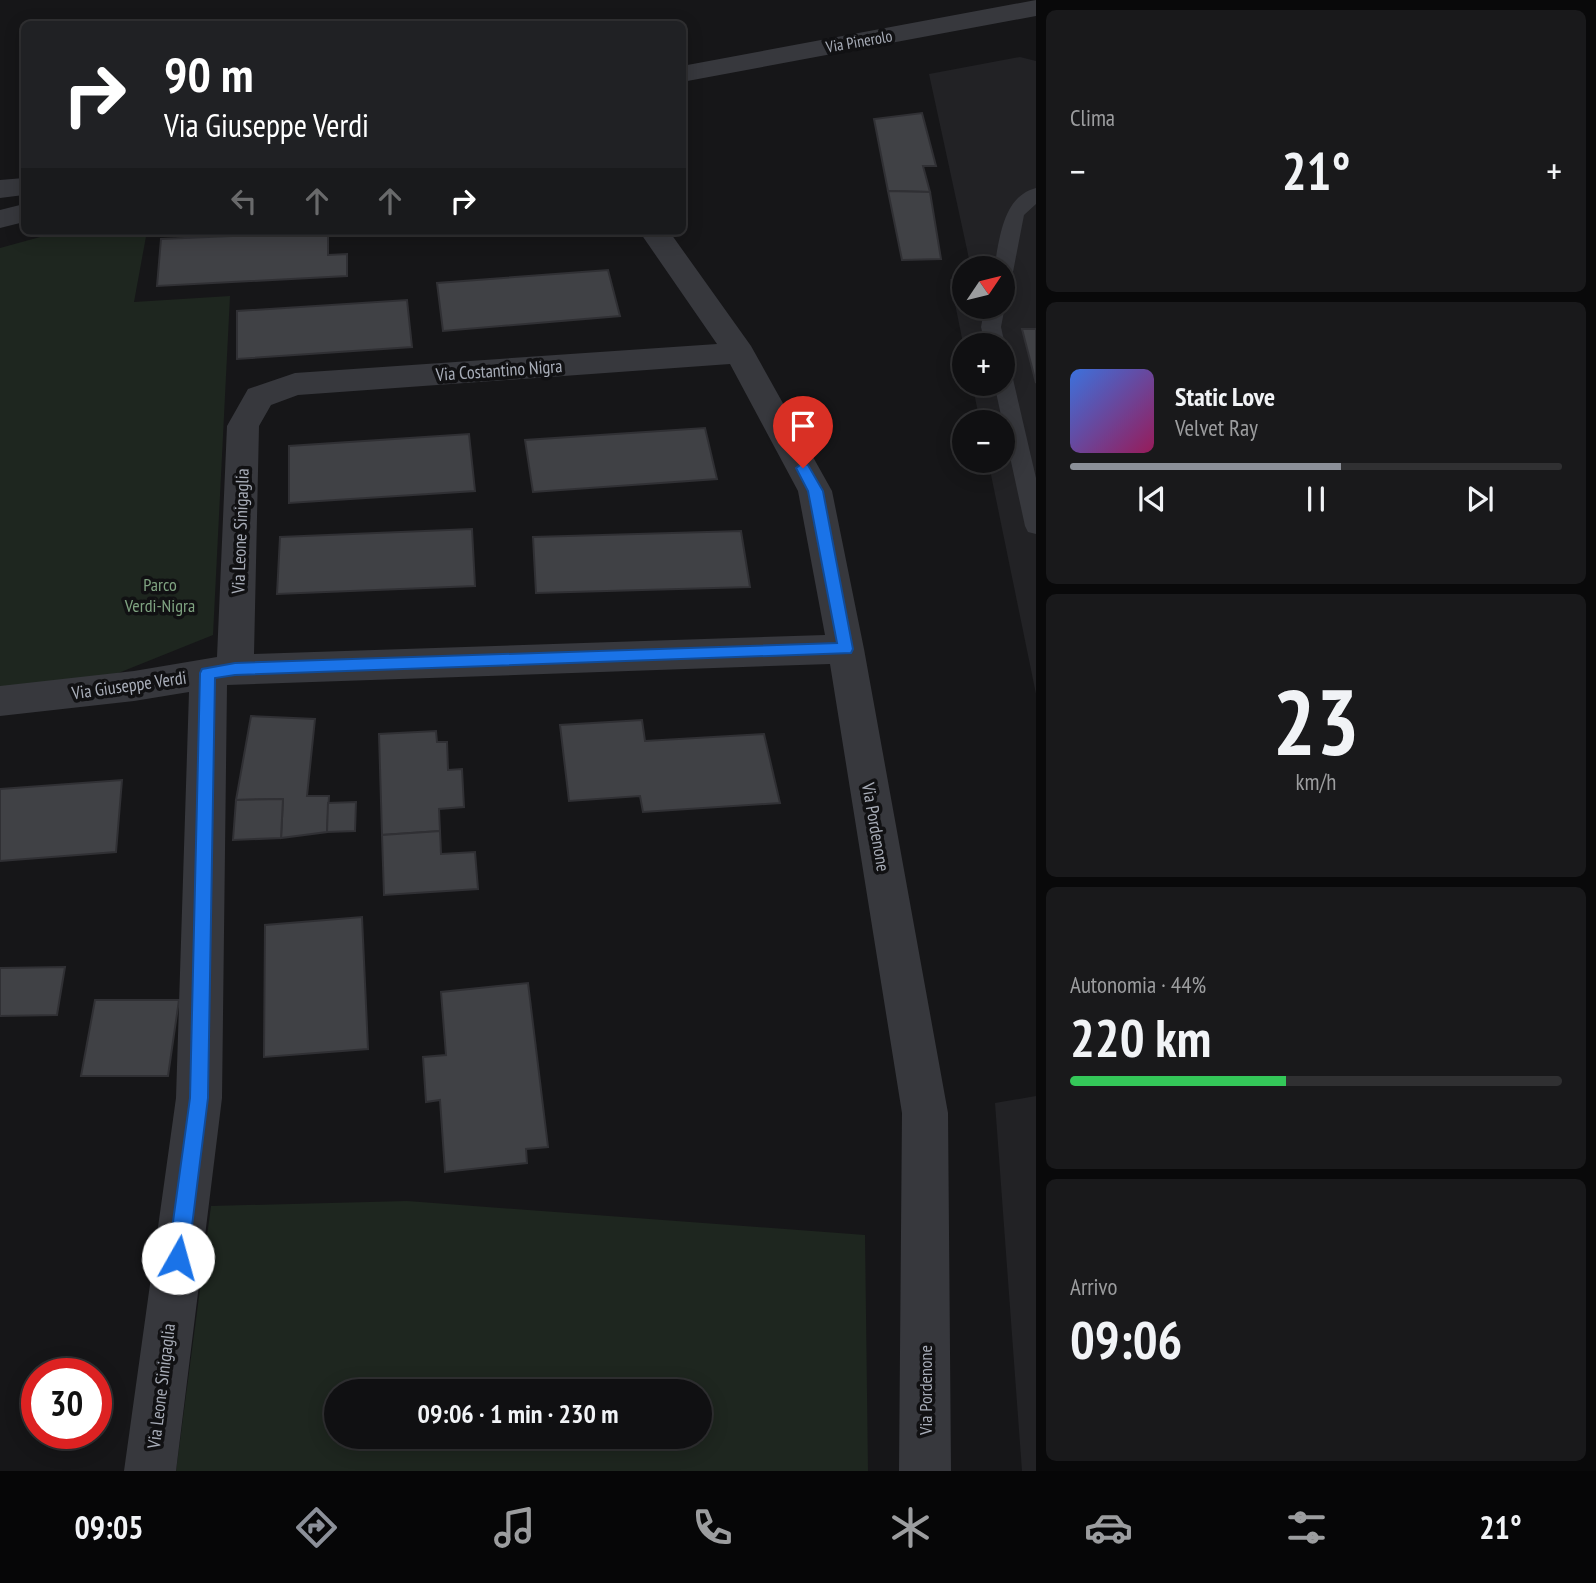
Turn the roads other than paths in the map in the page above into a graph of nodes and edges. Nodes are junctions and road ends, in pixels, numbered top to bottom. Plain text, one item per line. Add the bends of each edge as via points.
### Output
1 (1036, 8) edge
2 (686, 73) edge
3 (21, 187) edge
4 (0, 189) edge
5 (1036, 194) edge
6 (21, 215) edge
7 (0, 219) edge
8 (657, 235) edge
9 (1006, 256) edge
10 (740, 354) junction
11 (1007, 396) edge
12 (259, 397) joint
13 (1036, 526) edge
14 (846, 649) junction
15 (221, 671) junction
16 (0, 701) edge
17 (150, 1471) edge
18 (925, 1471) edge

1 - 2 street, Via Pinerolo
3 - 4 street
5 - 9 lane via 1015,214
6 - 7 street
8 - 10 street, Via Pordenone
10 - 12 street, Via Costantino Nigra via 295,384
10 - 14 street, Via Pordenone via 816,491
11 - 13 lane
12 - 15 street, Via Leone Sinigaglia via 243,426
14 - 15 street, Via Giuseppe Verdi
14 - 18 street, Via Pordenone via 925,1113
15 - 16 street, Via Giuseppe Verdi
15 - 17 street, Via Leone Sinigaglia via 199,1098

